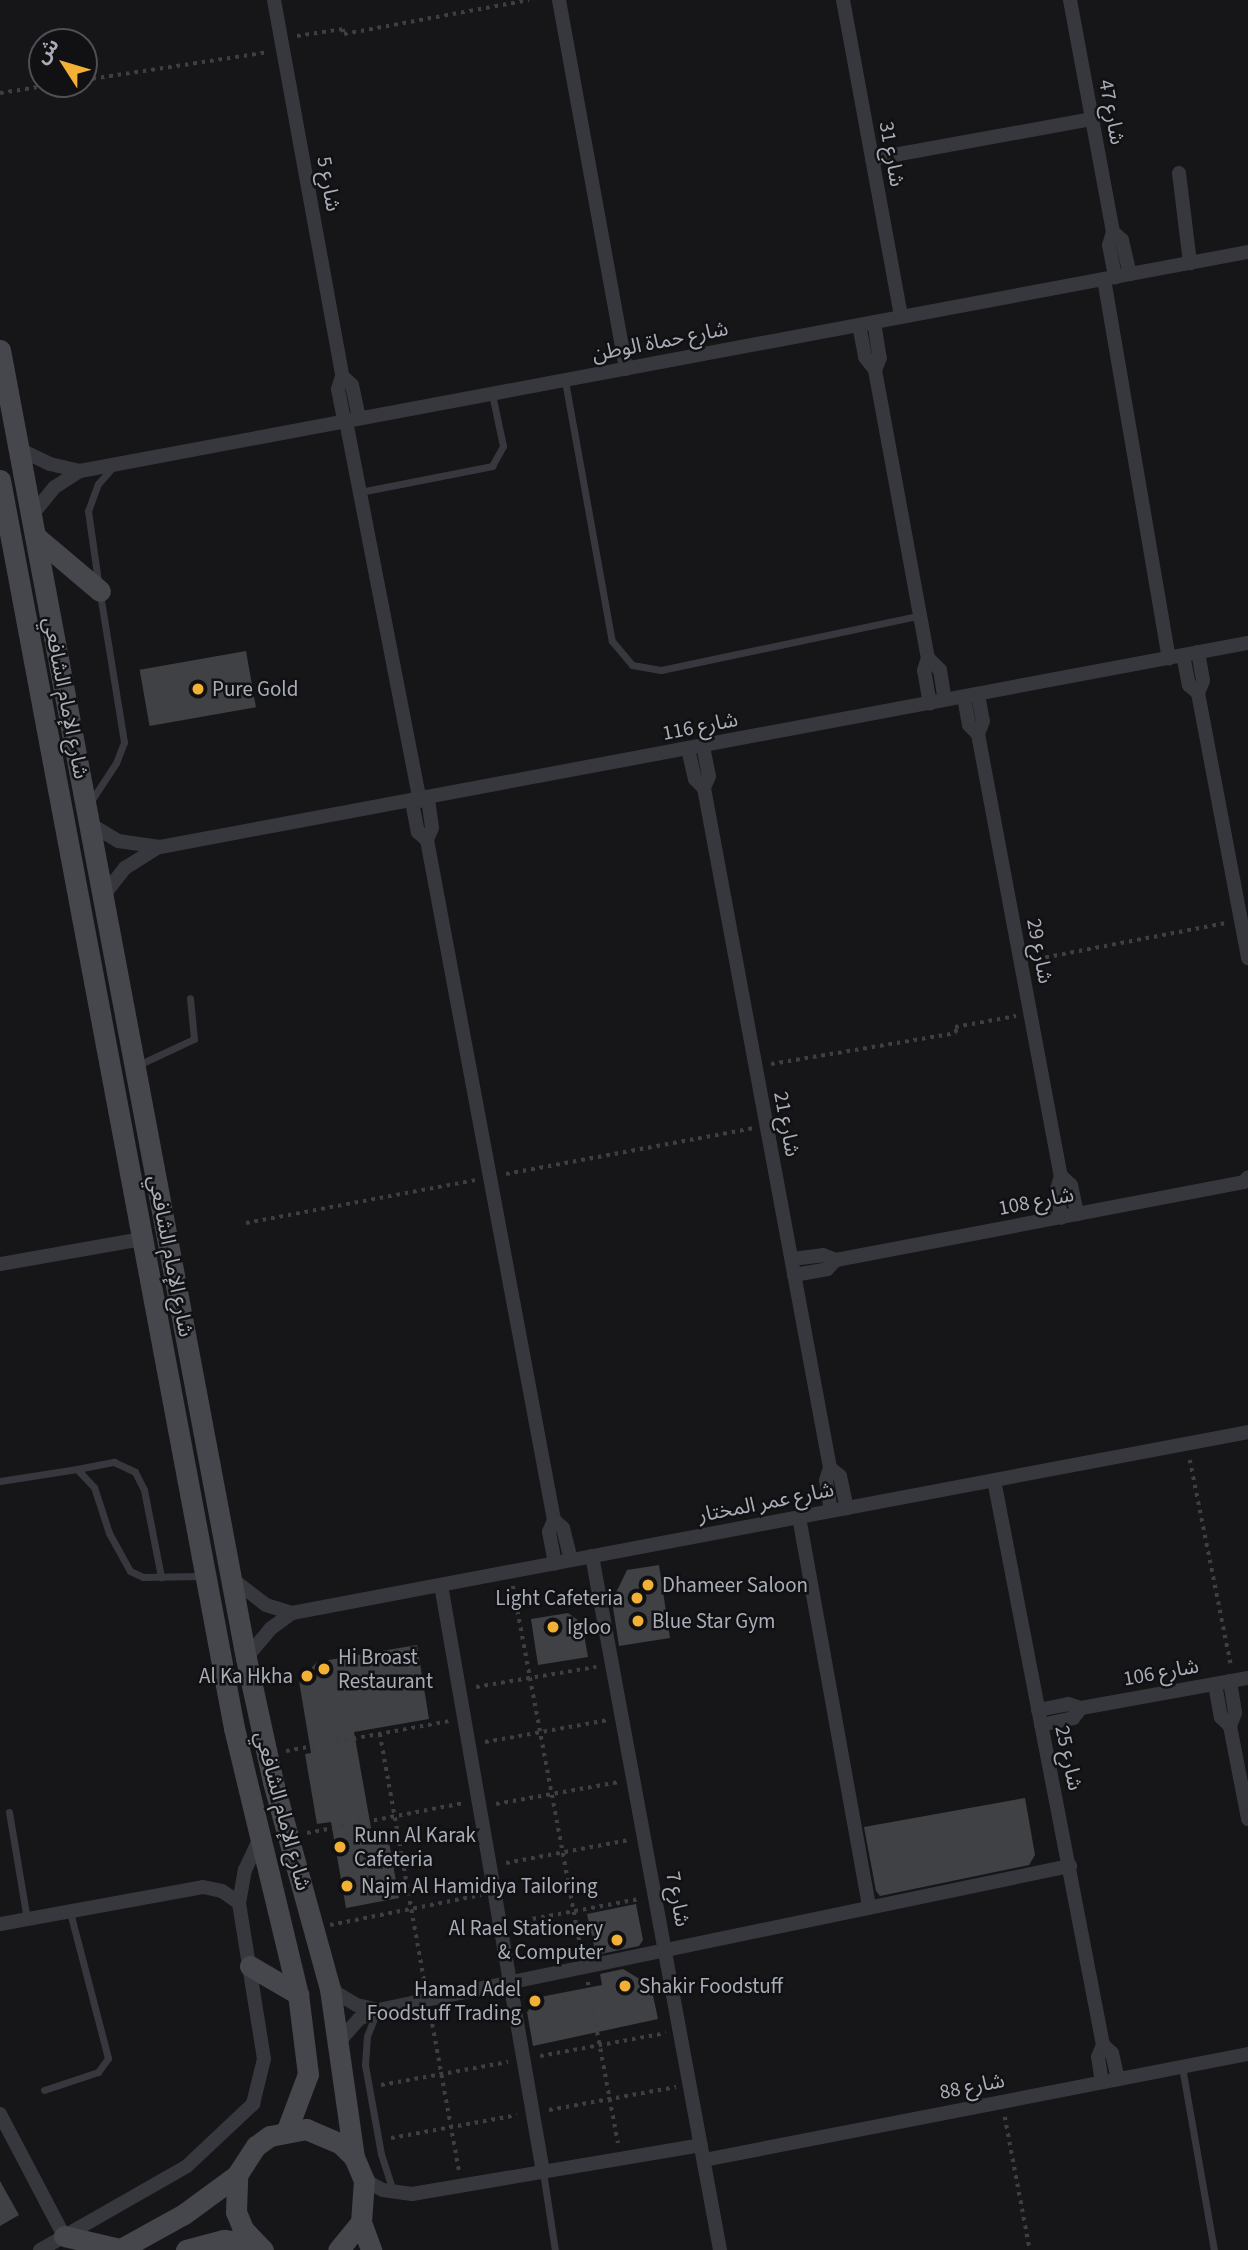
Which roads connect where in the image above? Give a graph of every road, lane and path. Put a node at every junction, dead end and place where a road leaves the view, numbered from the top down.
1 (274, 0) edge
2 (528, 0) edge
3 (559, 0) edge
4 (843, 0) edge
5 (1070, 0) edge
6 (282, 44) junction
7 (98, 77) edge
8 (28, 89) edge
9 (0, 93) edge
10 (1092, 119) junction
11 (872, 159) junction
12 (1179, 173) dead end
13 (1113, 232) junction
14 (1248, 252) edge
15 (1190, 263) junction
16 (1130, 274) junction
17 (1109, 278) junction
18 (901, 316) junction
19 (874, 322) junction
20 (859, 325) junction
21 (0, 351) edge
22 (626, 369) junction
23 (876, 370) junction
24 (565, 380) junction
25 (492, 394) junction
26 (350, 420) junction
27 (19, 449) junction
28 (118, 464) junction
29 (80, 471) junction
30 (0, 480) edge
31 (360, 492) junction
32 (2, 501) edge
33 (34, 526) junction
34 (100, 590) junction
35 (921, 615) junction
36 (1248, 643) edge
37 (1198, 652) junction
38 (1176, 656) junction
39 (928, 658) junction
40 (1198, 694) junction
41 (971, 696) junction
42 (946, 700) junction
43 (930, 703) junction
44 (704, 746) junction
45 (688, 750) junction
46 (704, 788) junction
47 (420, 801) junction
48 (88, 815) junction
49 (160, 847) junction
50 (103, 896) junction
51 (1241, 920) junction
52 (1248, 958) edge
53 (1021, 962) junction
54 (190, 998) dead end
55 (1031, 1014) junction
56 (136, 1067) junction
57 (755, 1067) junction
58 (1061, 1176) junction
59 (1247, 1182) edge
60 (1077, 1214) junction
61 (1061, 1217) junction
62 (142, 1239) junction
63 (792, 1259) junction
64 (836, 1260) junction
65 (0, 1264) edge
66 (794, 1275) junction
67 (1248, 1432) edge
68 (1187, 1444) junction
69 (830, 1468) junction
70 (77, 1469) junction
71 (994, 1480) junction
72 (0, 1481) edge
73 (847, 1508) junction
74 (831, 1511) junction
75 (799, 1517) junction
76 (554, 1520) junction
77 (592, 1556) junction
78 (571, 1560) junction
79 (555, 1563) junction
80 (510, 1572) junction
81 (206, 1575) junction
82 (161, 1577) junction
83 (231, 1578) junction
84 (441, 1585) junction
85 (292, 1613) junction
86 (246, 1658) junction
87 (612, 1664) junction
88 (530, 1678) junction
89 (1237, 1680) edge
90 (1215, 1684) junction
91 (460, 1690) junction
92 (1081, 1708) junction
93 (1038, 1710) junction
94 (623, 1717) junction
95 (465, 1718) junction
96 (1041, 1725) junction
97 (1230, 1726) junction
98 (540, 1732) junction
99 (380, 1734) junction
100 (469, 1745) junction
101 (266, 1755) junction
102 (634, 1779) junction
103 (552, 1794) junction
104 (479, 1804) junction
105 (9, 1812) dead end
106 (395, 1816) junction
107 (1248, 1819) edge
108 (288, 1836) junction
109 (645, 1837) junction
110 (259, 1840) junction
111 (563, 1852) junction
112 (490, 1866) junction
113 (1070, 1867) junction
114 (495, 1893) junction
115 (656, 1896) junction
116 (239, 1903) junction
117 (412, 1908) junction
118 (869, 1908) junction
119 (574, 1911) junction
120 (70, 1912) junction
121 (27, 1920) junction
122 (0, 1924) edge
123 (500, 1925) junction
124 (314, 1928) junction
125 (666, 1950) junction
126 (250, 1966) junction
127 (585, 1967) junction
128 (510, 1982) junction
129 (330, 1989) junction
130 (298, 1994) junction
131 (428, 1999) junction
132 (378, 2010) junction
133 (338, 2043) junction
134 (1103, 2045) junction
135 (1248, 2054) edge
136 (1182, 2067) junction
137 (1118, 2079) junction
138 (1102, 2082) junction
139 (44, 2090) dead end
140 (1002, 2101) junction
141 (0, 2114) edge
142 (287, 2130) junction
143 (702, 2152) junction
144 (354, 2157) junction
145 (621, 2159) junction
146 (543, 2172) junction
147 (237, 2175) junction
148 (364, 2180) junction
149 (462, 2186) junction
150 (393, 2193) junction
151 (361, 2222) junction
152 (64, 2236) junction
153 (258, 2247) edge
154 (40, 2250) edge
155 (120, 2250) edge
156 (186, 2250) edge
157 (338, 2250) edge
158 (371, 2250) edge
159 (555, 2250) edge
160 (720, 2250) edge
161 (1030, 2250) edge
162 (1214, 2250) edge

1 - 6 street, شارع 5
2 - 6 path
3 - 22 street
4 - 11 street, شارع 31
5 - 10 street, شارع 47
6 - 7 path
6 - 26 street, شارع 5
8 - 9 path
10 - 11 street
10 - 13 street, شارع 47
11 - 18 street, شارع 31
12 - 15 street
13 - 16 street, شارع 47
13 - 17 street, شارع 47
14 - 15 street, شارع حماة الوطن
15 - 16 street, شارع حماة الوطن
16 - 17 street, شارع حماة الوطن
17 - 18 street, شارع حماة الوطن
17 - 38 street, شارع 47
18 - 19 street, شارع حماة الوطن
19 - 20 street, شارع حماة الوطن
19 - 23 street
20 - 22 street, شارع حماة الوطن
20 - 23 street
21 - 27 street, شارع الإمام الشافعي
22 - 24 street, شارع حماة الوطن
23 - 35 street
24 - 25 street, شارع حماة الوطن
24 - 35 lane
25 - 26 street, شارع حماة الوطن
25 - 31 lane
26 - 28 street, شارع حماة الوطن
26 - 31 street, شارع 5
27 - 29 street, شارع حماة الوطن
27 - 33 street, شارع الإمام الشافعي
28 - 29 street, شارع حماة الوطن
28 - 34 lane
29 - 33 street, شارع حماة الوطن
30 - 32 street, شارع الإمام الشافعي
31 - 47 street, شارع 5
32 - 62 street, شارع الإمام الشافعي
33 - 34 street
33 - 48 street, شارع الإمام الشافعي
34 - 48 lane
35 - 39 street
36 - 37 street, شارع 116
37 - 38 street, شارع 116
37 - 40 street
38 - 40 street, شارع 47
38 - 41 street, شارع 116
39 - 42 street
39 - 43 street
40 - 51 street
41 - 42 street, شارع 116
41 - 53 street, شارع 29
42 - 43 street, شارع 116
43 - 44 street, شارع 116
44 - 45 street, شارع 116
44 - 46 street, شارع 21
45 - 46 street, شارع 21
45 - 47 street, شارع 116
46 - 57 street, شارع 21
47 - 49 street, شارع 116
47 - 76 street, شارع 5
48 - 49 street, شارع 116
48 - 50 street, شارع الإمام الشافعي
49 - 50 street, شارع 116
50 - 56 street, شارع الإمام الشافعي
51 - 52 street
51 - 53 path
53 - 55 street, شارع 29
54 - 56 lane
55 - 57 path
55 - 58 street, شارع 29
56 - 83 street, شارع الإمام الشافعي
57 - 63 street, شارع 21
58 - 60 street, شارع 29
58 - 61 street, شارع 29
59 - 60 street, شارع 108
60 - 61 street, شارع 108
61 - 64 street, شارع 108
62 - 65 street
62 - 81 street, شارع الإمام الشافعي
63 - 64 street, شارع 108
63 - 66 street, شارع 21
64 - 66 street, شارع 108
66 - 69 street, شارع 21
67 - 68 street, شارع عمر المختار
68 - 71 street, شارع عمر المختار
68 - 89 path
69 - 73 street, شارع 21
69 - 74 street, شارع 21
70 - 72 lane
70 - 82 lane
70 - 82 lane
71 - 73 street, شارع عمر المختار
71 - 93 street, شارع 25
73 - 74 street, شارع عمر المختار
74 - 75 street, شارع عمر المختار
75 - 77 street, شارع عمر المختار
75 - 118 street
76 - 78 street
76 - 79 street
77 - 78 street, شارع عمر المختار
77 - 87 street, شارع 7
78 - 79 street, شارع عمر المختار
79 - 80 street, شارع عمر المختار
80 - 84 street, شارع عمر المختار
80 - 88 path
81 - 82 lane
81 - 110 street, شارع الإمام الشافعي
83 - 85 street
83 - 86 street, شارع الإمام الشافعي
84 - 85 street, شارع عمر المختار
84 - 91 street
85 - 86 street, شارع عمر المختار
86 - 101 street, شارع الإمام الشافعي
87 - 88 path
87 - 94 street, شارع 7
88 - 91 path
88 - 98 path
89 - 90 street, شارع 106
89 - 97 street
90 - 92 street, شارع 106
90 - 97 street
91 - 95 street
92 - 93 street, شارع 106
92 - 96 street, شارع 106
93 - 96 street, شارع 25
94 - 98 path
94 - 102 street, شارع 7
95 - 99 path
95 - 100 street
96 - 113 street, شارع 25
97 - 107 street
98 - 100 path
98 - 103 path
99 - 101 path
99 - 106 path
100 - 104 street
101 - 108 street, شارع الإمام الشافعي
102 - 103 path
102 - 109 street, شارع 7
103 - 104 path
103 - 111 path
104 - 106 path
104 - 112 street
105 - 121 lane
106 - 108 path
106 - 117 path
108 - 124 street, شارع الإمام الشافعي
109 - 111 path
109 - 115 street, شارع 7
110 - 116 street
110 - 130 street, شارع الإمام الشافعي
111 - 112 path
111 - 119 path
112 - 114 street
113 - 118 street
113 - 134 street, شارع 25
114 - 117 path
114 - 123 street
115 - 119 path
115 - 125 street, شارع 7
116 - 120 street
116 - 126 street
117 - 124 path
117 - 131 path
118 - 125 street
119 - 123 path
119 - 127 path
120 - 121 street
120 - 139 lane
121 - 122 street
123 - 128 street
124 - 129 street, شارع الإمام الشافعي
125 - 127 street
125 - 143 street, شارع 7
126 - 130 street
126 - 152 street
127 - 128 street
127 - 145 path
128 - 131 street
128 - 146 street
129 - 132 street
129 - 133 street, شارع الإمام الشافعي
130 - 142 street, شارع الإمام الشافعي
131 - 132 street
131 - 149 path
132 - 133 street
132 - 150 lane
133 - 144 street, شارع الإمام الشافعي
134 - 137 street, شارع 25
134 - 138 street, شارع 25
135 - 136 street, شارع 88
136 - 137 street, شارع 88
136 - 162 lane
137 - 138 street, شارع 88
138 - 140 street, شارع 88
140 - 143 street, شارع 88
140 - 161 path
141 - 152 street
142 - 144 street
142 - 147 street
143 - 145 street, شارع 88
143 - 160 street, شارع 7
144 - 148 street
145 - 146 street, شارع 88
146 - 149 street, شارع 88
146 - 159 lane
147 - 153 street
147 - 155 street
148 - 150 street
148 - 151 street
149 - 150 street, شارع 88
151 - 157 street
151 - 158 street
152 - 154 street
152 - 155 street
153 - 156 street

